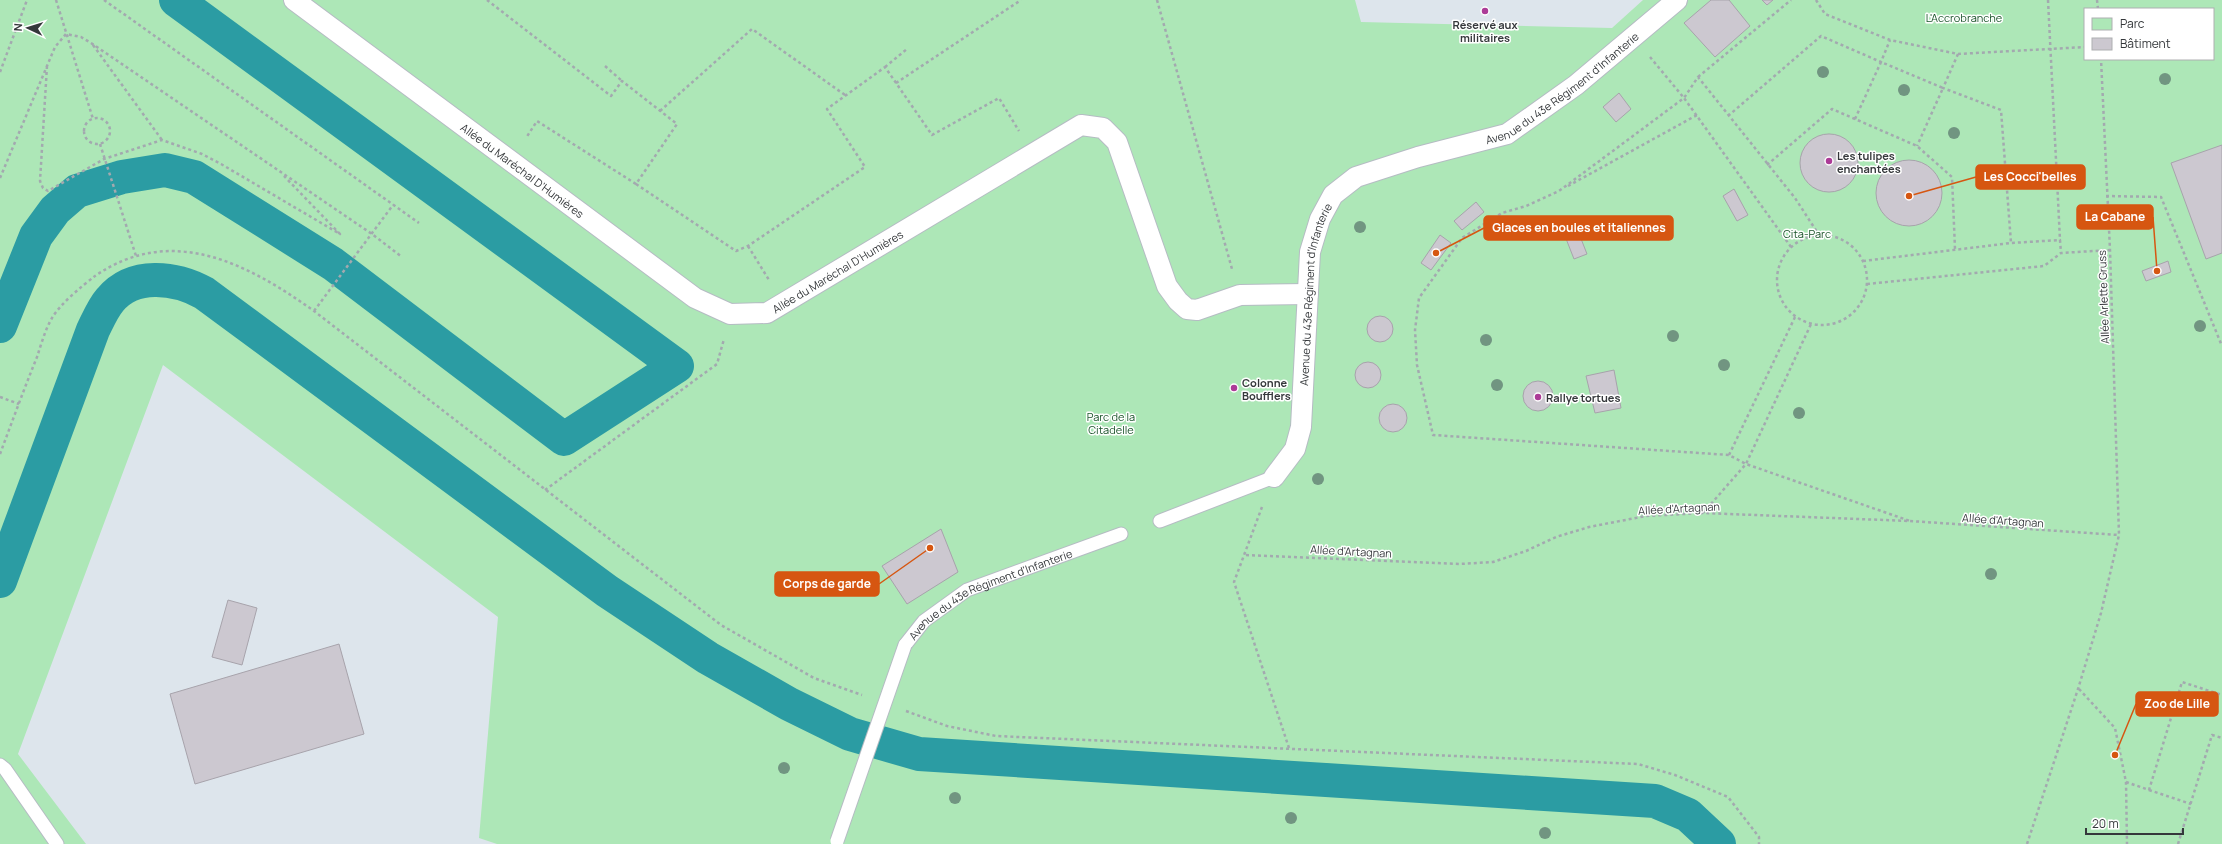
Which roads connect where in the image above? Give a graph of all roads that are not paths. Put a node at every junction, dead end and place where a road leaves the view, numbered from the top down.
1 (294, 0) edge
2 (1677, 0) edge
3 (1308, 294) junction
4 (1274, 476) joint
5 (1160, 520) dead end
6 (1121, 534) dead end
7 (0, 765) edge
8 (836, 842) edge
9 (57, 844) edge

1 - 3 street, Allée du Maréchal D'Humières
2 - 3 street, Avenue du 43e Régiment d'Infanterie
3 - 4 street, Avenue du 43e Régiment d'Infanterie
4 - 5 lane
6 - 8 lane, Avenue du 43e Régiment d'Infanterie, bridge
7 - 9 lane

